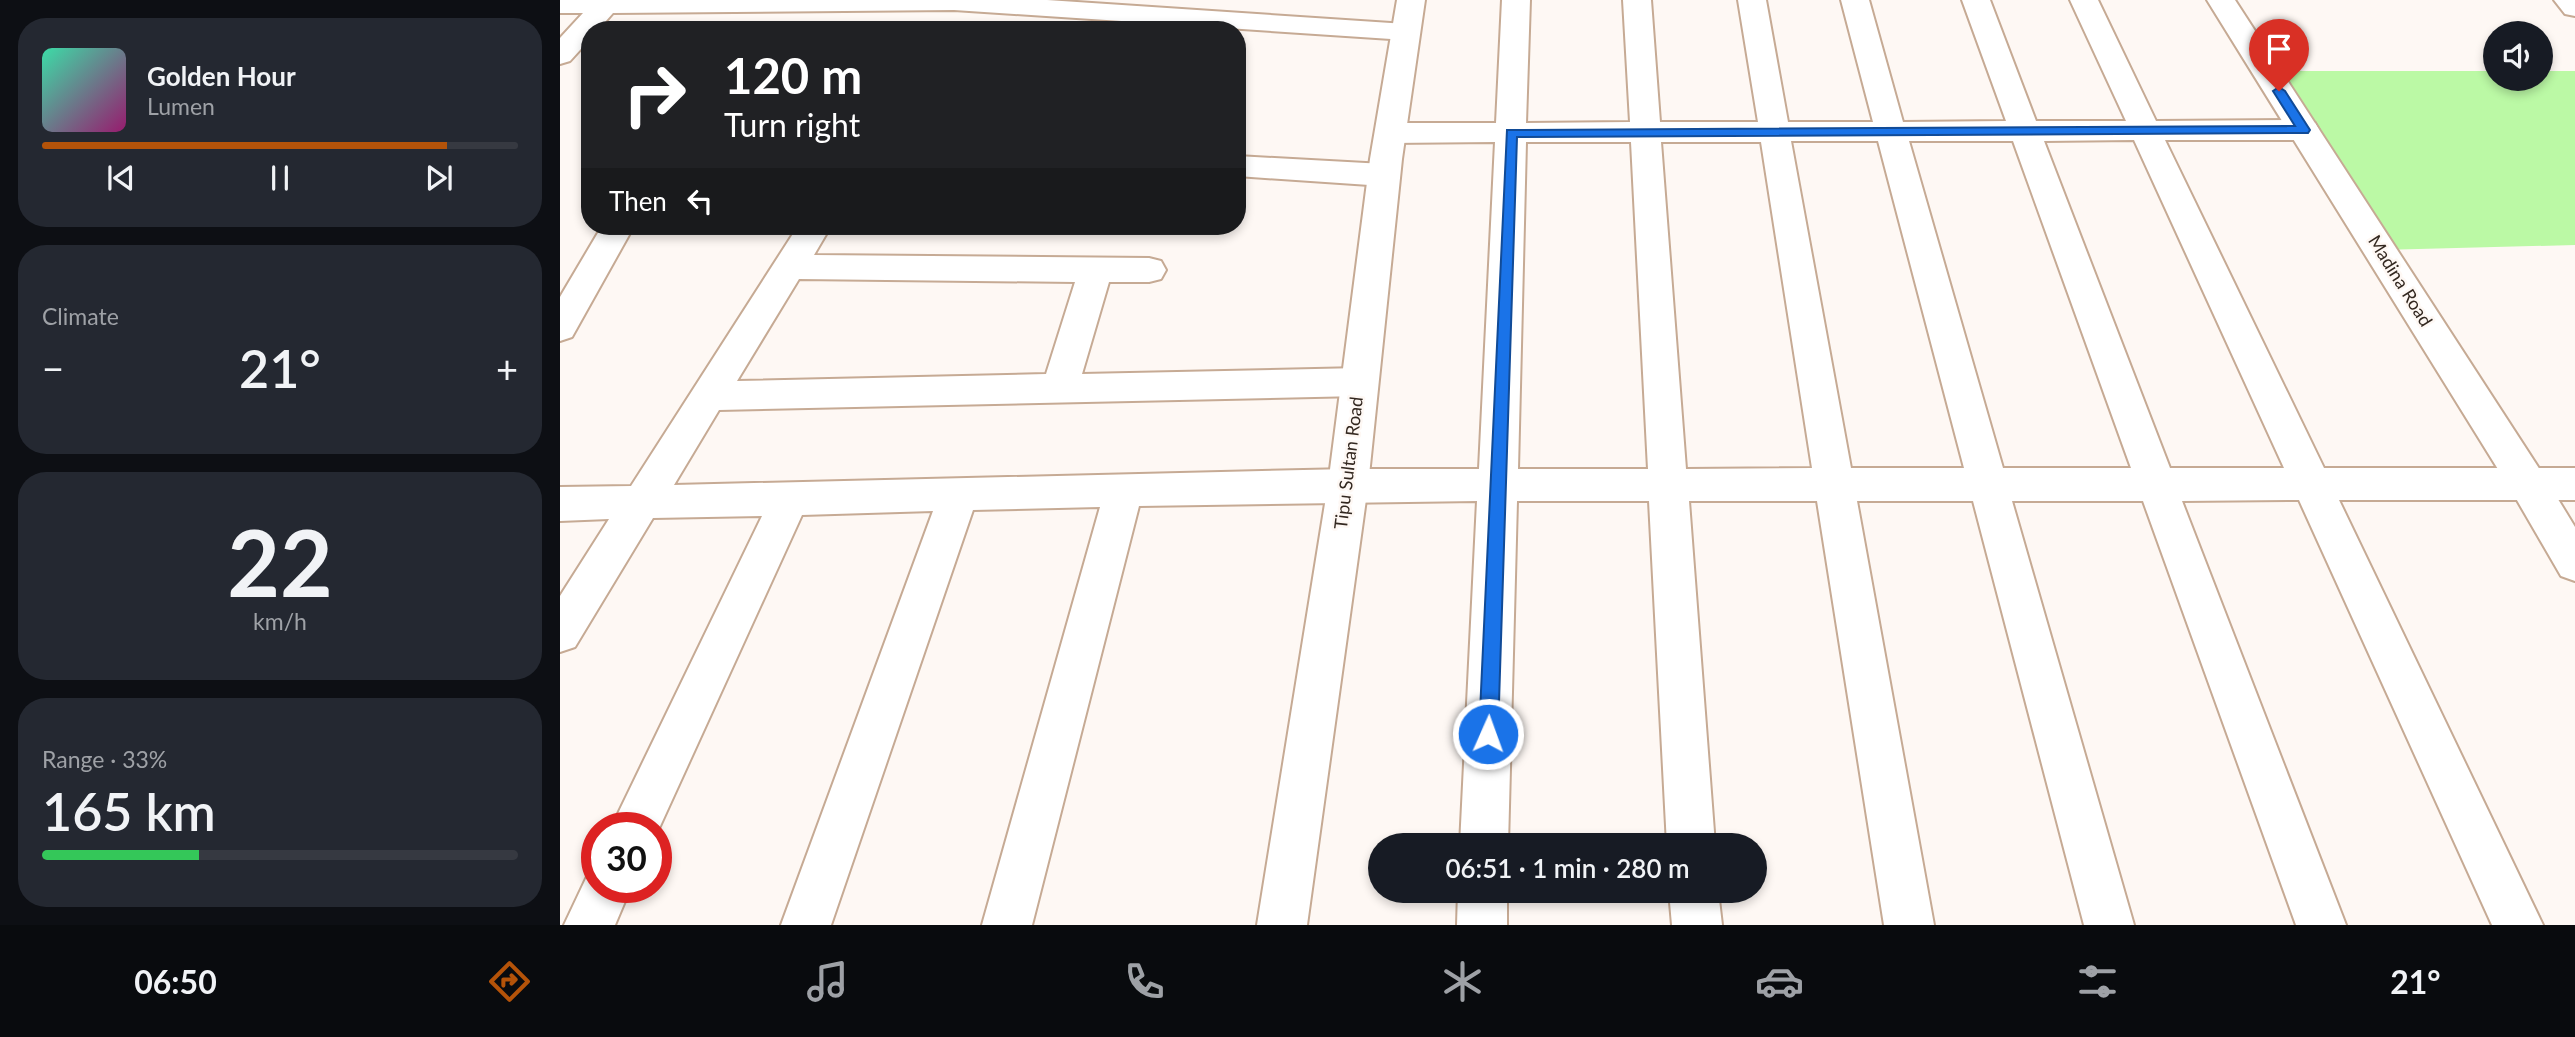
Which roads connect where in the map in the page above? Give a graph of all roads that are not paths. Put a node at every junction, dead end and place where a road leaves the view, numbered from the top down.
1 (1516, 0) edge
2 (1637, 0) edge
3 (1752, 0) edge
4 (1855, 0) edge
5 (1976, 0) edge
6 (2084, 0) edge
7 (2221, 0) edge
8 (2568, 0) edge
9 (955, 1) edge
10 (773, 2) edge
11 (607, 3) edge
12 (560, 5) edge
13 (2575, 8) edge
14 (1409, 16) edge
15 (591, 21) edge
16 (757, 21) edge
17 (943, 21) edge
18 (581, 32) edge
19 (560, 55) edge
20 (2025, 130) junction
21 (2144, 130) junction
22 (2304, 130) junction
23 (1774, 131) junction
24 (1891, 131) junction
25 (1511, 132) junction
26 (1645, 132) junction
27 (1390, 133) junction
28 (1246, 167) edge
29 (1384, 175) junction
30 (613, 235) edge
31 (809, 235) edge
32 (789, 267) junction
33 (1095, 270) junction
34 (1149, 271) dead end
35 (560, 328) edge
36 (1360, 382) junction
37 (1060, 388) junction
38 (709, 396) junction
39 (1668, 484) junction
40 (1834, 484) junction
41 (1988, 484) junction
42 (2156, 484) junction
43 (2311, 484) junction
44 (2528, 484) junction
45 (2575, 484) edge
46 (1348, 485) junction
47 (1497, 485) junction
48 (1124, 490) junction
49 (959, 494) junction
50 (790, 498) junction
51 (643, 502) junction
52 (560, 504) edge
53 (2575, 563) edge
54 (560, 633) edge
55 (643, 812) edge
56 (1484, 833) edge
57 (1690, 833) edge
58 (599, 903) edge
59 (1483, 903) edge
60 (1695, 903) edge
61 (589, 925) edge
62 (806, 925) edge
63 (1007, 925) edge
64 (1282, 925) edge
65 (1482, 925) edge
66 (1697, 925) edge
67 (1909, 925) edge
68 (2109, 925) edge
69 (2321, 925) edge
70 (2518, 925) edge

1 - 25 street
2 - 26 street
3 - 23 street
4 - 24 street
5 - 20 street
6 - 21 street
7 - 22 street, Madina Road
8 - 13 street
9 - 10 street
9 - 14 street
9 - 17 street
10 - 11 street
10 - 16 street
11 - 12 street
11 - 15 street
14 - 27 street, Tipu Sultan Road
18 - 19 street
20 - 21 street
20 - 24 street
20 - 42 street
21 - 22 street
21 - 43 street
22 - 44 street, Madina Road
23 - 24 street
23 - 26 street
23 - 40 street
24 - 41 street
25 - 26 street
25 - 27 street
25 - 47 street
26 - 39 street
27 - 29 street, Tipu Sultan Road
28 - 29 street
29 - 36 street, Tipu Sultan Road
30 - 35 street
31 - 32 street
32 - 33 street
32 - 38 street
33 - 34 street
33 - 37 street
36 - 37 street
36 - 46 street, Tipu Sultan Road
37 - 38 street
38 - 51 street
39 - 40 street
39 - 47 street
39 - 57 street
40 - 41 street
40 - 67 street
41 - 42 street
41 - 68 street
42 - 43 street
42 - 69 street
43 - 44 street
43 - 70 street
44 - 45 street
44 - 53 street, Madina Road
46 - 47 street
46 - 48 street
46 - 64 street, Tipu Sultan Road
47 - 56 street
48 - 49 street
48 - 63 street
49 - 50 street
49 - 62 street
50 - 51 street
50 - 55 street
51 - 52 street
51 - 54 street
58 - 61 street
59 - 65 street
60 - 66 street

